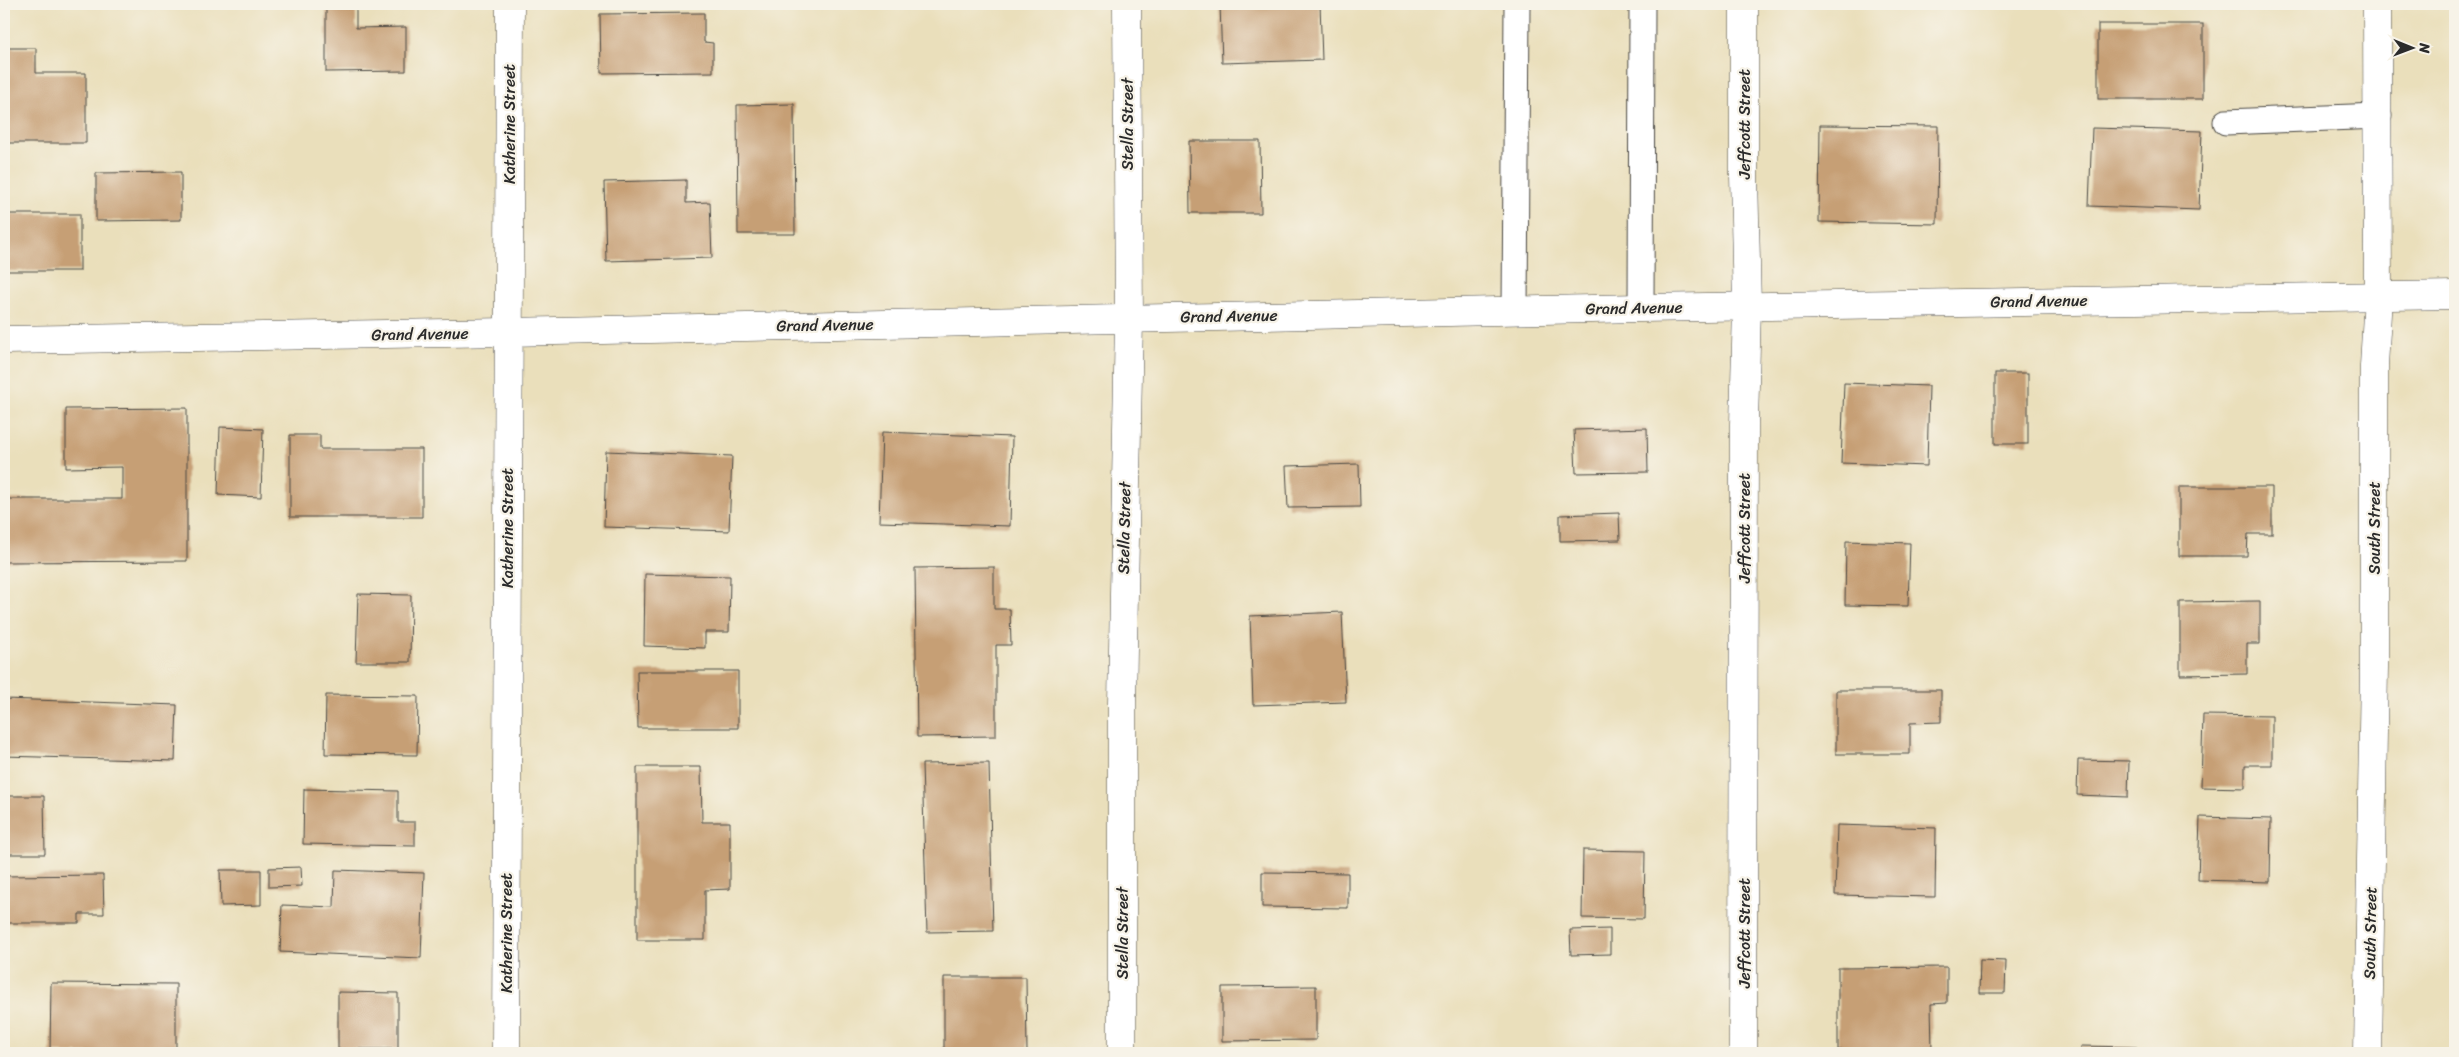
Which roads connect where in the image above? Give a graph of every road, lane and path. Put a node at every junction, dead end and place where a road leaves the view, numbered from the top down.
1 (510, 4) edge
2 (1126, 4) edge
3 (1517, 4) edge
4 (1642, 4) edge
5 (1744, 4) edge
6 (2377, 4) edge
7 (2378, 116) junction
8 (2226, 122) dead end
9 (2455, 295) edge
10 (2378, 296) junction
11 (1747, 306) junction
12 (1641, 308) junction
13 (1515, 311) junction
14 (1129, 318) junction
15 (508, 332) junction
16 (4, 340) edge
17 (506, 1053) edge
18 (1122, 1053) edge
19 (1743, 1053) edge
20 (2368, 1053) edge

1 - 15 street, Katherine Street
2 - 14 street, Stella Street
3 - 13 lane
4 - 12 lane
5 - 11 street, Jeffcott Street
6 - 7 street, South Street
7 - 8 lane
7 - 10 street, South Street
9 - 10 street, Grand Avenue
10 - 11 street, Grand Avenue
10 - 20 street, South Street
11 - 12 street, Grand Avenue
11 - 19 street, Jeffcott Street
12 - 13 street, Grand Avenue
13 - 14 street, Grand Avenue
14 - 15 street, Grand Avenue
14 - 18 street, Stella Street
15 - 16 street, Grand Avenue
15 - 17 street, Katherine Street

